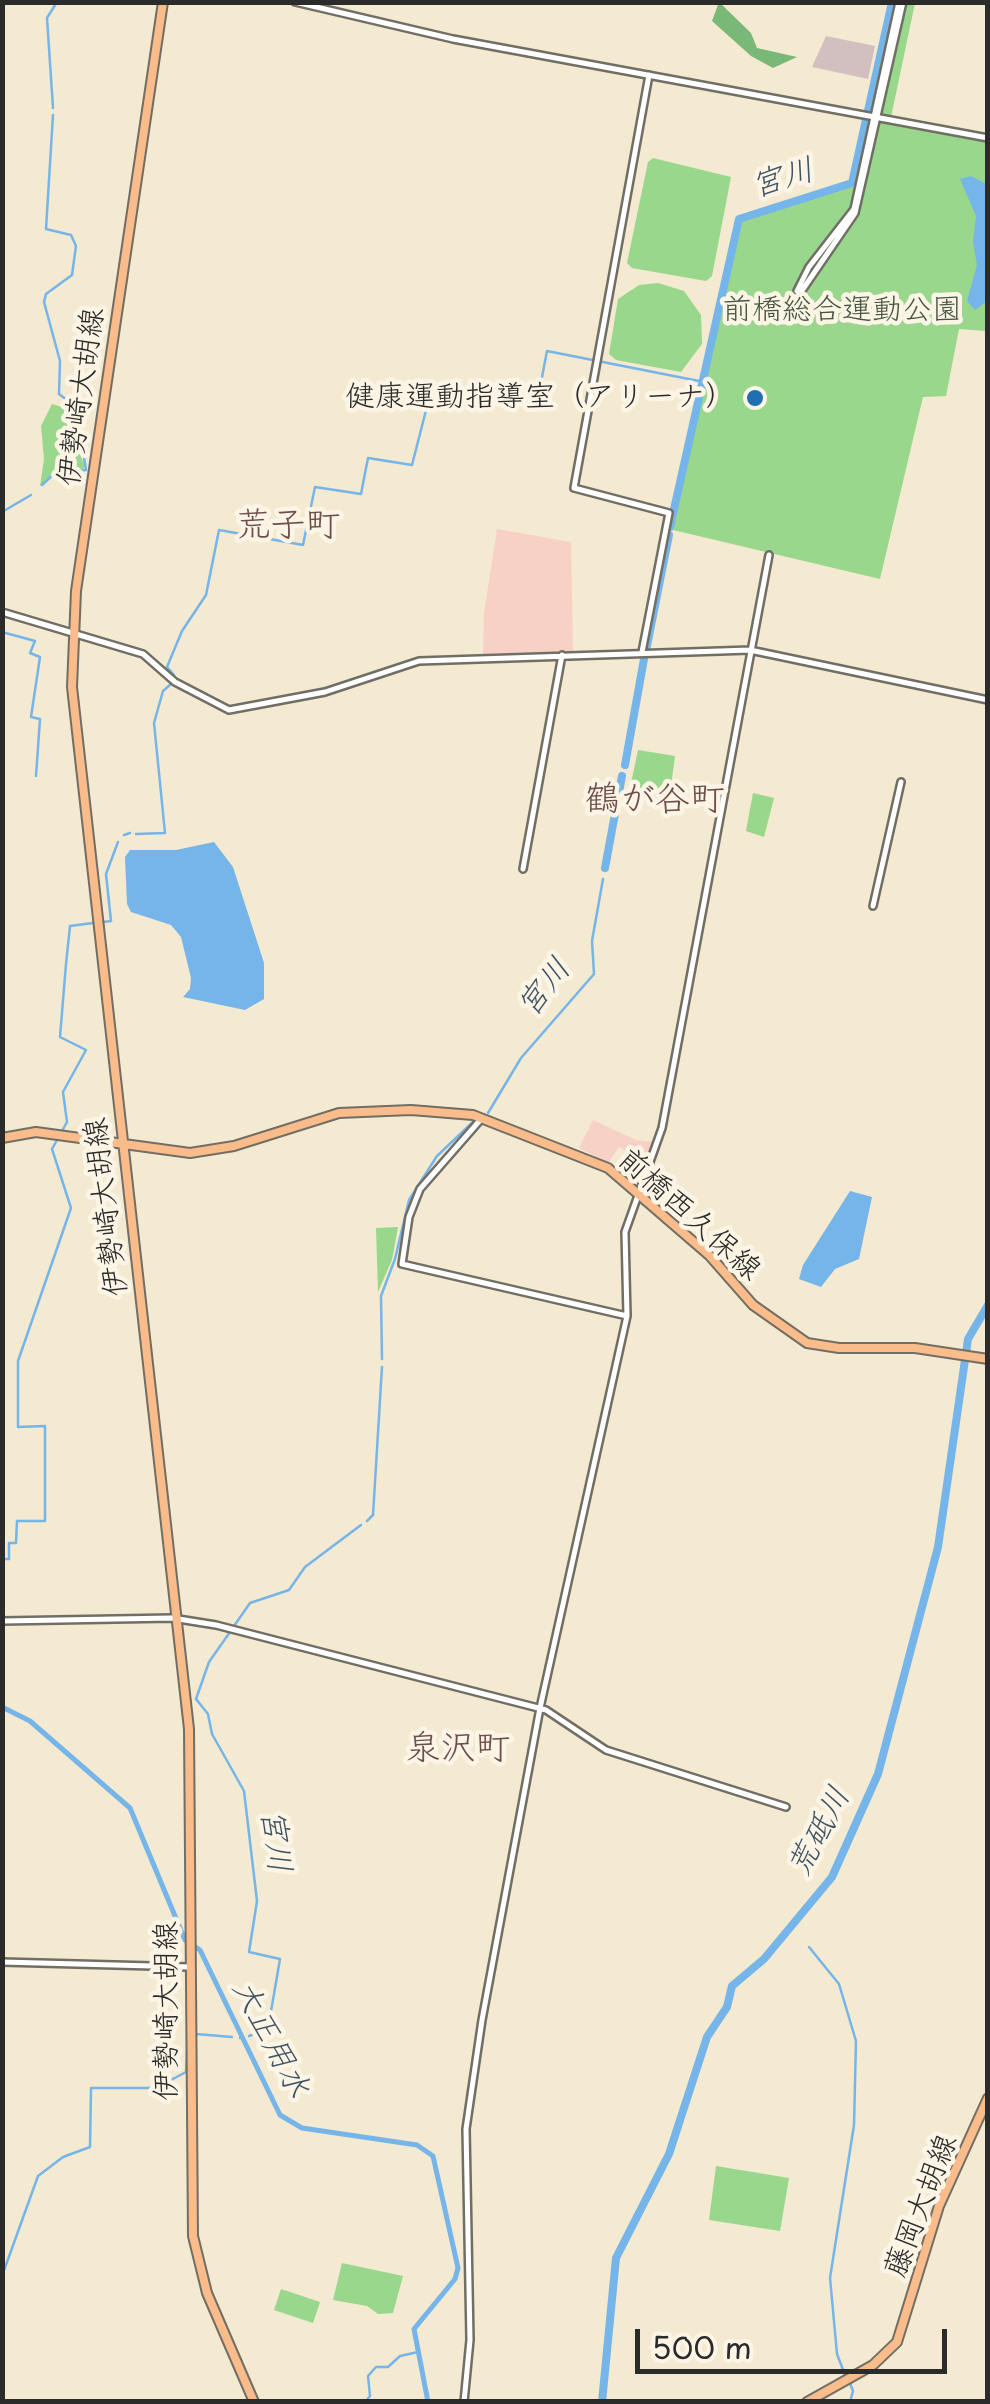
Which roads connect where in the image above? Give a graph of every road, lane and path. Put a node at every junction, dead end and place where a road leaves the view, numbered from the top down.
1 (163, 2) edge
2 (295, 2) edge
3 (901, 2) edge
4 (649, 75) junction
5 (872, 117) junction
6 (988, 138) edge
7 (769, 555) dead end
8 (2, 612) edge
9 (72, 632) junction
10 (750, 650) junction
11 (642, 652) junction
12 (562, 656) junction
13 (988, 700) edge
14 (900, 782) dead end
15 (523, 868) dead end
16 (873, 906) dead end
17 (482, 1118) junction
18 (2, 1138) edge
19 (122, 1146) junction
20 (639, 1195) junction
21 (628, 1316) junction
22 (988, 1359) edge
23 (176, 1618) junction
24 (2, 1621) edge
25 (540, 1708) junction
26 (786, 1807) dead end
27 (2, 1962) edge
28 (190, 1967) junction
29 (988, 2098) edge
30 (254, 2402) edge
31 (464, 2402) edge
32 (807, 2402) edge

1 - 9 main road, 伊勢崎大胡線
2 - 4 street
3 - 5 street
4 - 5 street
4 - 11 street
5 - 5 street
5 - 6 street
7 - 10 street
8 - 9 street
9 - 12 street
9 - 19 main road, 伊勢崎大胡線
10 - 11 street
10 - 13 street
10 - 20 street
11 - 12 street
12 - 15 street
14 - 16 street
17 - 19 main road, 前橋西久保線
17 - 20 main road, 前橋西久保線
17 - 21 street
18 - 19 main road, 前橋西久保線
19 - 23 main road, 伊勢崎大胡線
20 - 21 street
20 - 22 main road, 前橋西久保線
21 - 25 street
23 - 24 street
23 - 25 street
23 - 28 main road, 伊勢崎大胡線
25 - 26 street
25 - 31 street
27 - 28 street
28 - 30 main road, 伊勢崎大胡線
29 - 32 main road, 藤岡大胡線

